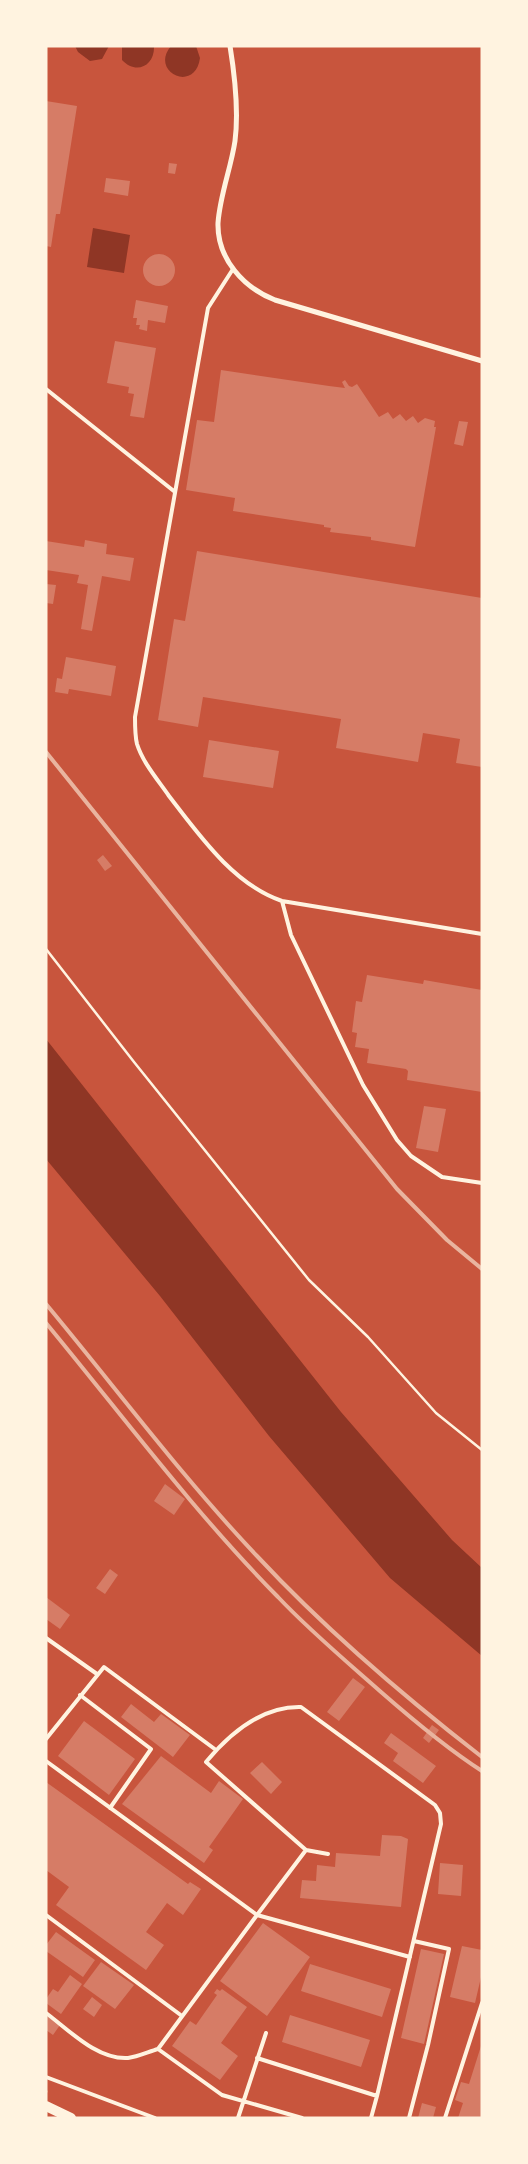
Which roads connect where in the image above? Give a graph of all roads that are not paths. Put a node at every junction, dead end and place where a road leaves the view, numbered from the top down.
1 (230, 46) edge
2 (233, 269) junction
3 (482, 361) edge
4 (46, 389) edge
5 (175, 492) junction
6 (282, 901) junction
7 (482, 934) edge
8 (482, 1183) edge
9 (46, 1638) edge
10 (97, 1674) junction
11 (80, 1695) junction
12 (46, 1739) edge
13 (216, 1750) junction
14 (46, 1761) edge
15 (110, 1808) junction
16 (306, 1850) junction
17 (328, 1854) dead end
18 (46, 1914) edge
19 (257, 1914) junction
20 (414, 1941) junction
21 (410, 1956) junction
22 (482, 2003) edge
23 (46, 2014) edge
24 (182, 2016) junction
25 (266, 2033) dead end
26 (158, 2049) junction
27 (257, 2058) junction
28 (46, 2077) edge
29 (377, 2096) junction
30 (243, 2100) junction
31 (46, 2106) edge
32 (71, 2118) edge
33 (155, 2118) edge
34 (238, 2118) edge
35 (302, 2118) edge
36 (371, 2118) edge
37 (408, 2118) edge
38 (445, 2118) edge

1 - 2 street
2 - 3 street
2 - 5 lane
4 - 5 lane
5 - 6 lane
6 - 7 lane
6 - 8 lane
9 - 10 lane
10 - 11 lane
10 - 13 lane
11 - 12 lane
11 - 15 lane
13 - 16 lane
13 - 20 lane
14 - 15 lane
15 - 19 lane
16 - 17 lane
16 - 19 lane
18 - 24 lane
19 - 21 lane
19 - 24 lane
20 - 21 lane
20 - 37 lane
21 - 29 lane
22 - 38 lane
23 - 26 lane
24 - 26 lane
25 - 27 lane
26 - 30 lane
27 - 29 lane
27 - 30 lane
28 - 33 lane
29 - 36 lane
30 - 34 lane
30 - 35 lane
31 - 32 main road

